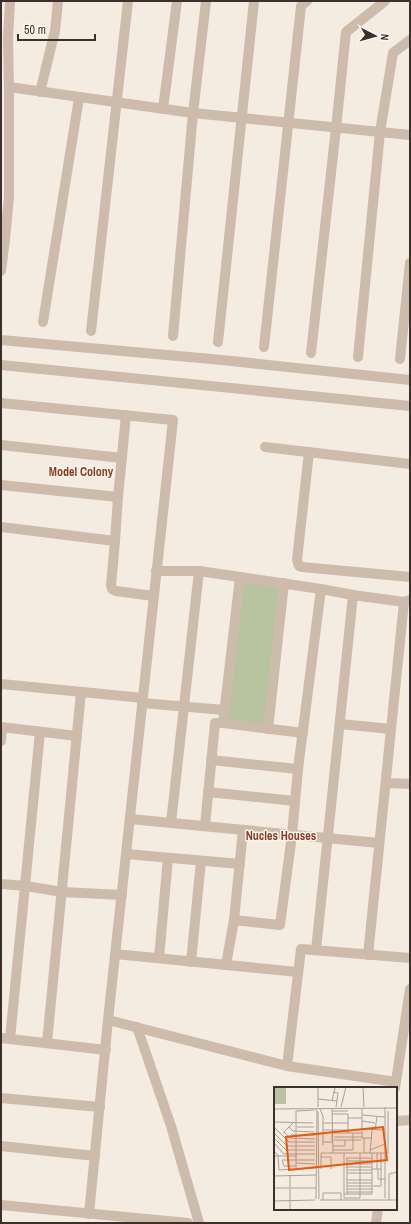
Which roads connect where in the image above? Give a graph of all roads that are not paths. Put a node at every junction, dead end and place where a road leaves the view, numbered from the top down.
1 (10, 1) edge
2 (58, 1) edge
3 (128, 1) edge
4 (177, 1) edge
5 (206, 1) edge
6 (254, 1) edge
7 (307, 1) edge
8 (385, 1) edge
9 (410, 40) edge
10 (9, 87) junction
11 (40, 92) junction
12 (79, 98) junction
13 (117, 103) junction
14 (163, 110) junction
15 (194, 114) junction
16 (242, 118) junction
17 (289, 123) junction
18 (336, 128) junction
19 (380, 132) junction
20 (410, 135) edge
21 (410, 263) edge
22 (1, 271) edge
23 (43, 322) dead end
24 (91, 331) dead end
25 (173, 336) dead end
26 (1, 340) edge
27 (218, 342) dead end
28 (264, 347) dead end
29 (310, 353) dead end
30 (358, 357) dead end
31 (400, 359) dead end
32 (1, 365) edge
33 (410, 380) edge
34 (1, 402) edge
35 (410, 406) edge
36 (126, 415) junction
37 (1, 445) edge
38 (264, 447) dead end
39 (309, 452) junction
40 (122, 458) junction
41 (410, 464) edge
42 (1, 485) edge
43 (118, 497) junction
44 (1, 527) edge
45 (115, 541) junction
46 (156, 571) junction
47 (199, 571) junction
48 (240, 577) junction
49 (410, 577) edge
50 (284, 584) junction
51 (321, 589) junction
52 (353, 595) junction
53 (153, 596) junction
54 (407, 601) edge
55 (1, 684) edge
56 (81, 692) junction
57 (143, 700) junction
58 (184, 707) junction
59 (224, 710) junction
60 (223, 723) junction
61 (340, 724) junction
62 (2, 728) edge
63 (268, 728) junction
64 (391, 729) junction
65 (40, 732) junction
66 (303, 733) junction
67 (77, 736) junction
68 (1, 741) edge
69 (211, 760) junction
70 (298, 769) junction
71 (386, 783) junction
72 (410, 784) edge
73 (208, 792) junction
74 (294, 802) junction
75 (130, 819) junction
76 (171, 823) junction
77 (205, 826) junction
78 (243, 830) junction
79 (292, 835) junction
80 (328, 838) junction
81 (379, 844) junction
82 (126, 854) junction
83 (168, 858) junction
84 (201, 861) junction
85 (240, 864) junction
86 (1, 884) edge
87 (26, 886) junction
88 (62, 892) junction
89 (122, 895) junction
90 (234, 920) junction
91 (316, 950) junction
92 (115, 954) junction
93 (368, 955) junction
94 (159, 958) junction
95 (410, 958) edge
96 (191, 962) junction
97 (226, 965) junction
98 (298, 972) junction
99 (410, 989) edge
100 (108, 1020) junction
101 (408, 1023) edge
102 (138, 1027) junction
103 (5, 1038) edge
104 (47, 1043) junction
105 (106, 1050) junction
106 (287, 1066) junction
107 (396, 1085) edge
108 (1, 1098) edge
109 (100, 1107) junction
110 (410, 1120) edge
111 (397, 1121) edge
112 (1, 1146) edge
113 (95, 1156) junction
114 (1, 1205) edge
115 (378, 1210) edge
116 (89, 1214) junction
117 (188, 1223) edge
118 (199, 1223) edge
119 (376, 1223) edge

1 - 10 street
2 - 11 street
3 - 13 street
4 - 14 street
5 - 15 street
6 - 16 street
7 - 17 street
8 - 18 street
9 - 19 street
10 - 11 street
10 - 22 street
11 - 12 street
12 - 13 street
12 - 23 street
13 - 14 street
13 - 24 street
14 - 15 street
15 - 16 street
15 - 25 street
16 - 17 street
16 - 27 street
17 - 18 street
17 - 28 street
18 - 19 street
18 - 29 street
19 - 20 street
19 - 30 street
21 - 31 street
26 - 33 street
32 - 35 street
34 - 36 street
36 - 40 street
36 - 46 street
37 - 40 street
38 - 39 street
39 - 41 street
39 - 49 street
40 - 43 street
42 - 43 street
43 - 45 street
44 - 45 street
45 - 53 street
46 - 47 street
46 - 53 street
47 - 48 street
47 - 58 street
48 - 50 street
48 - 59 street
50 - 51 street
50 - 63 street
51 - 52 street
51 - 66 street
52 - 54 street
52 - 61 street
53 - 57 street
54 - 64 street
55 - 56 street
56 - 57 street
56 - 67 street
57 - 58 street
57 - 75 street
58 - 59 street
58 - 76 street
59 - 60 street
60 - 63 street
60 - 69 street
61 - 64 street
61 - 80 street
62 - 65 street
62 - 68 street
63 - 66 street
64 - 71 street
65 - 67 street
65 - 87 street
66 - 70 street
67 - 88 street
69 - 70 street
69 - 73 street
70 - 74 street
71 - 72 street
71 - 81 street
73 - 74 street
73 - 77 street
74 - 79 street
75 - 76 street
75 - 82 street
76 - 77 street
77 - 78 street
78 - 79 street
78 - 85 street
79 - 80 street
79 - 90 street
80 - 81 street
80 - 91 street
81 - 93 street
82 - 83 street
82 - 89 street
83 - 84 street
83 - 94 street
84 - 85 street
84 - 96 street
85 - 90 street
86 - 87 street
87 - 88 street
87 - 103 street
88 - 89 street
88 - 104 street
89 - 92 street
90 - 97 street
91 - 93 street
91 - 98 street
92 - 94 street
92 - 100 street
93 - 95 street
94 - 96 street
96 - 97 street
97 - 98 street
98 - 106 street
99 - 101 street
100 - 102 street
100 - 105 street
101 - 107 street
102 - 106 street
102 - 118 street
103 - 104 street
104 - 105 street
105 - 109 street
106 - 107 street
108 - 109 street
109 - 113 street
110 - 111 street
112 - 113 street
113 - 116 street
114 - 116 street
115 - 119 street
116 - 117 street

